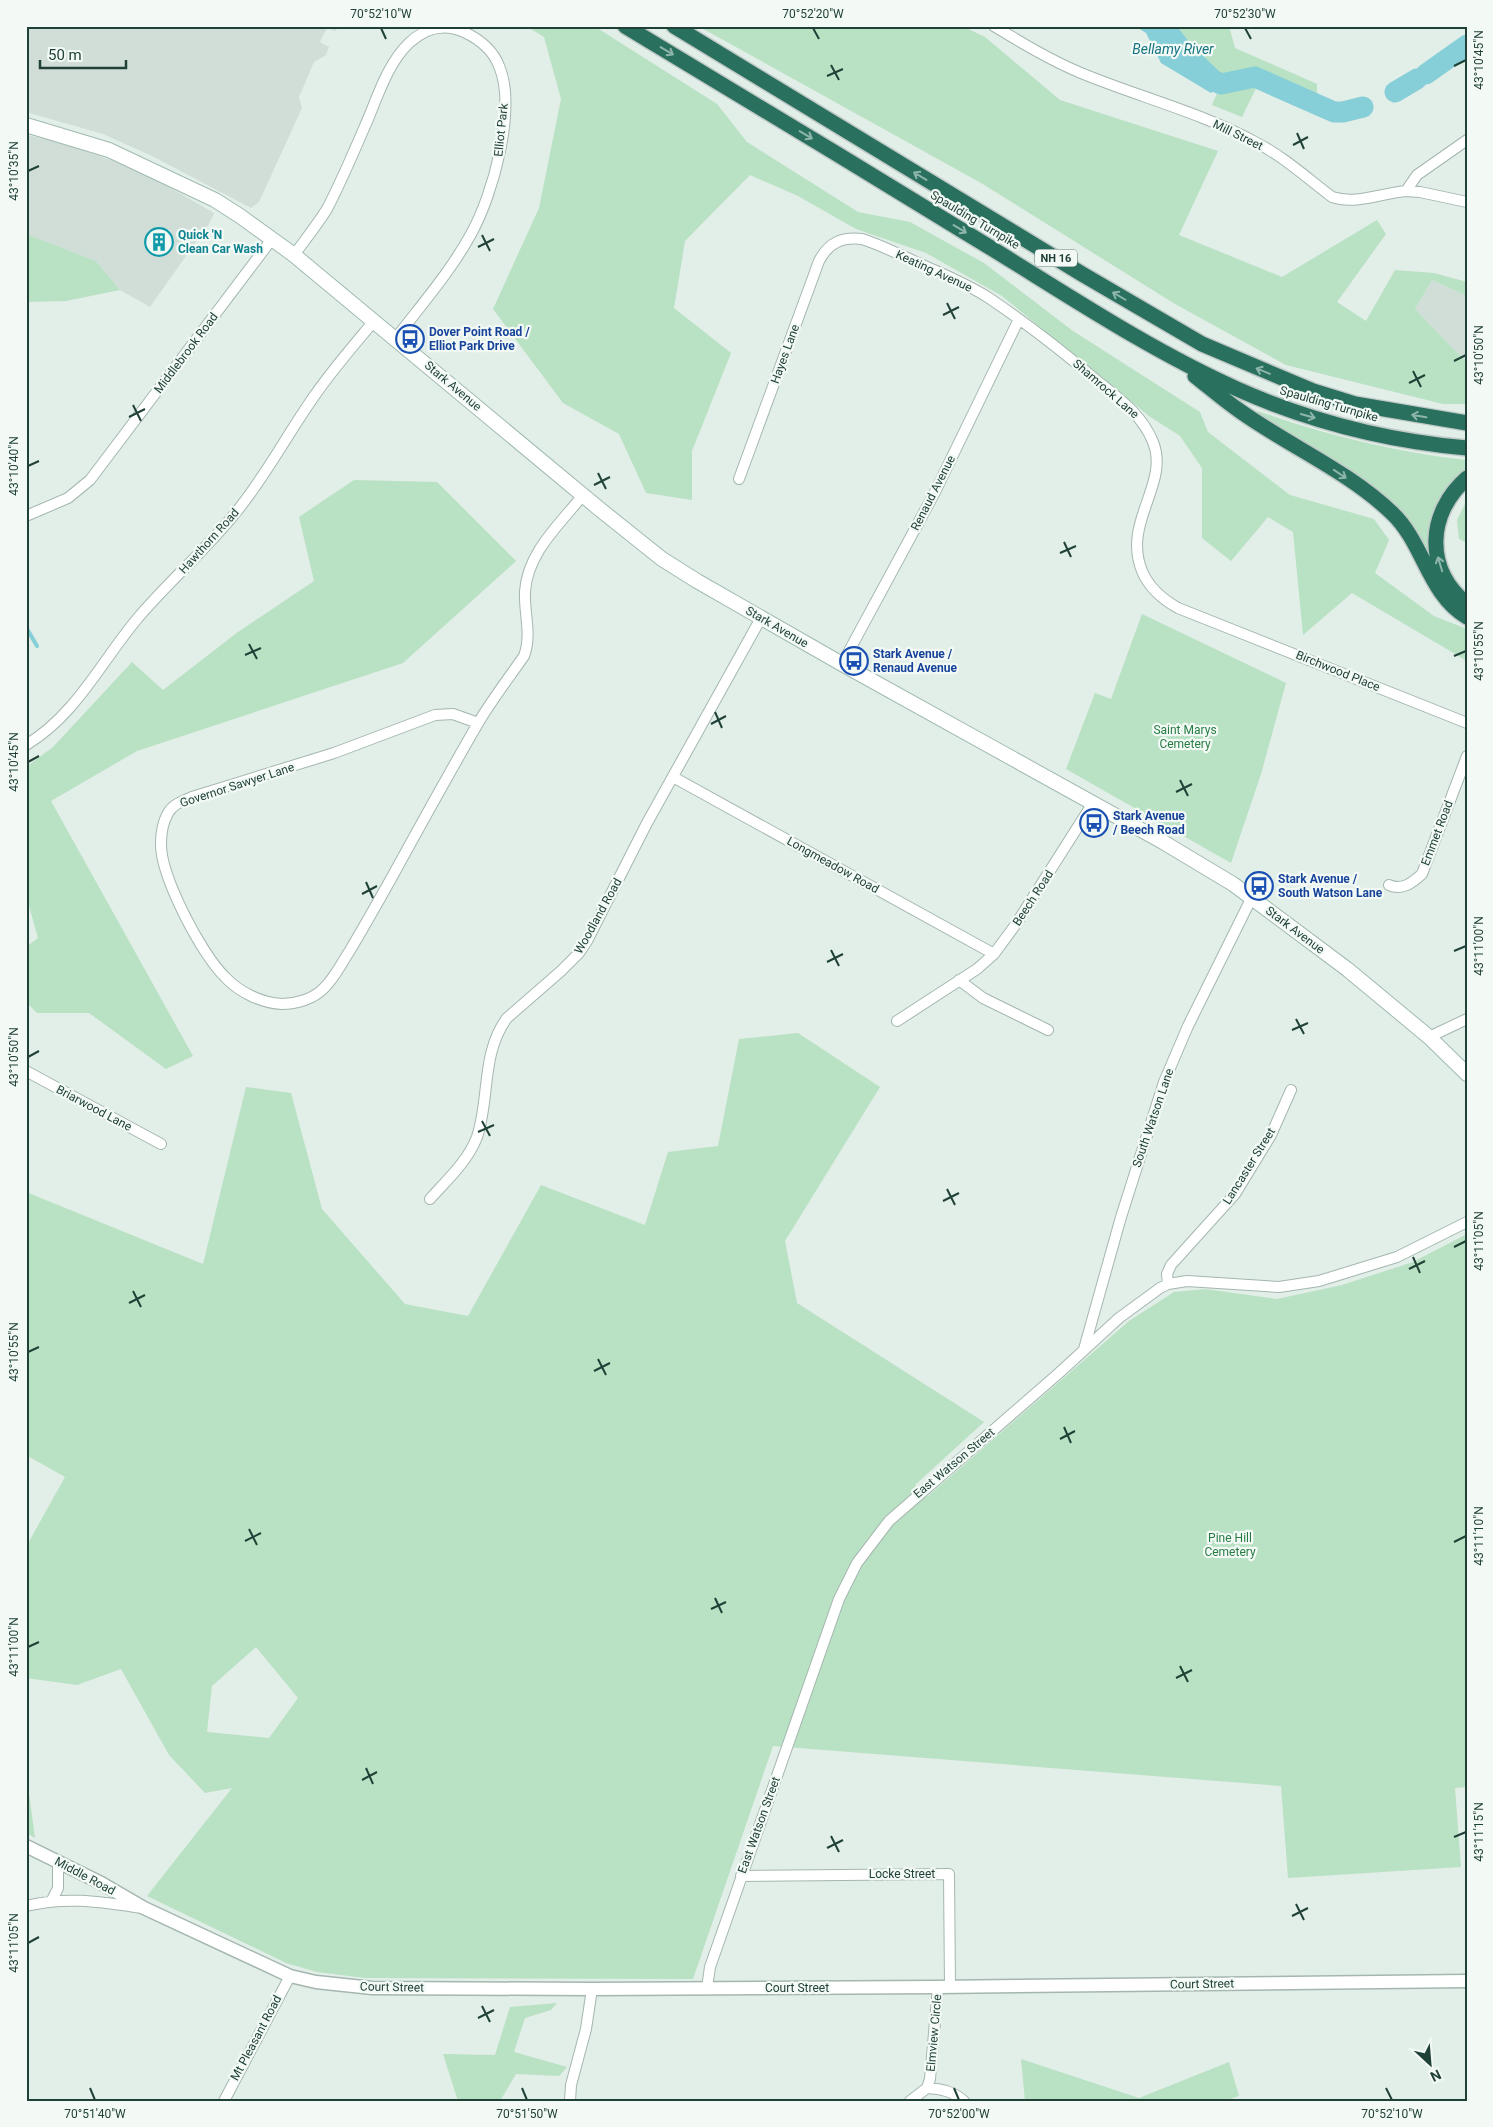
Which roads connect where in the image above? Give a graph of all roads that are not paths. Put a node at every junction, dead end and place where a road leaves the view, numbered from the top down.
1 (625, 26) edge
2 (674, 26) edge
3 (994, 26) edge
4 (26, 124) edge
5 (1467, 140) edge
6 (1406, 191) junction
7 (1467, 202) edge
8 (272, 239) junction
9 (843, 239) joint
10 (294, 255) junction
11 (1018, 319) junction
12 (374, 321) junction
13 (396, 338) junction
14 (1167, 354) junction
15 (1467, 423) edge
16 (1467, 448) edge
17 (1467, 478) edge
18 (739, 479) dead end
19 (583, 495) junction
20 (26, 516) edge
21 (1467, 604) edge
22 (1467, 617) edge
23 (761, 618) junction
24 (1210, 620) joint
25 (842, 664) junction
26 (478, 723) junction
27 (1467, 723) edge
28 (26, 745) edge
29 (1467, 756) edge
30 (673, 777) junction
31 (1093, 803) junction
32 (1389, 885) dead end
33 (1252, 897) junction
34 (994, 954) junction
35 (959, 980) junction
36 (1467, 1019) edge
37 (897, 1021) dead end
38 (1048, 1030) dead end
39 (1429, 1037) junction
40 (26, 1071) edge
41 (1467, 1074) edge
42 (1291, 1090) dead end
43 (161, 1144) dead end
44 (430, 1199) dead end
45 (1467, 1222) edge
46 (1168, 1284) junction
47 (1083, 1350) junction
48 (26, 1846) edge
49 (58, 1862) junction
50 (741, 1876) junction
51 (52, 1900) junction
52 (26, 1906) edge
53 (144, 1908) junction
54 (290, 1976) junction
55 (1467, 1981) edge
56 (944, 1987) junction
57 (707, 1988) junction
58 (592, 1990) junction
59 (927, 2088) junction
60 (224, 2101) edge
61 (570, 2101) edge
62 (910, 2101) edge
63 (964, 2101) edge

1 -> 14 highway, Spaulding Turnpike / NH 16
15 -> 2 highway, Spaulding Turnpike / NH 16
3 - 6 street, Mill Street
4 - 8 main road, Stark Avenue
5 - 6 street
6 - 7 street, Mill Street
8 - 10 main road, Stark Avenue
8 - 20 street, Middlebrook Road
9 - 11 street, Keating Avenue
9 - 18 street, Hayes Lane
10 - 12 main road, Stark Avenue
10 - 13 street, Elliot Park
11 - 24 street, Shamrock Lane
11 - 25 street, Renaud Avenue
12 - 13 main road, Stark Avenue
12 - 28 street, Hawthorn Road
13 - 19 main road, Stark Avenue
14 -> 16 highway, Spaulding Turnpike / NH 16
14 -> 22 highway
21 -> 17 highway
19 - 23 main road, Stark Avenue
19 - 26 street, Governor Sawyer Lane
23 - 25 main road, Stark Avenue
23 - 30 street, Woodland Road
24 - 27 street, Birchwood Place
25 - 31 main road, Stark Avenue
26 - 26 street, Governor Sawyer Lane
29 - 32 street, Emmet Road
30 - 34 street, Longmeadow Road
30 - 44 street, Woodland Road
31 - 33 main road, Stark Avenue
31 - 34 street, Beech Road
33 - 39 main road, Stark Avenue
33 - 47 street, South Watson Lane
34 - 35 street, Beech Road
35 - 37 street, Beech Road
35 - 38 street
36 - 39 street
39 - 41 main road, Stark Avenue
40 - 43 street, Briarwood Lane
42 - 46 street, Lancaster Street
45 - 46 street, East Watson Street
46 - 47 street, East Watson Street
47 - 50 street, East Watson Street
48 - 49 street, Middle Road
49 - 51 street
49 - 53 street, Middle Road
50 - 56 street, Locke Street
50 - 57 street, East Watson Street
51 - 52 street
51 - 53 street
53 - 54 street, Court Street
54 - 58 street, Court Street
54 - 60 street, Mt Pleasant Road
55 - 56 street, Court Street
56 - 57 street, Court Street
56 - 59 street, Elmview Circle
57 - 58 street, Court Street
58 - 61 street
59 - 62 street, Elmview Circle
59 - 63 street

